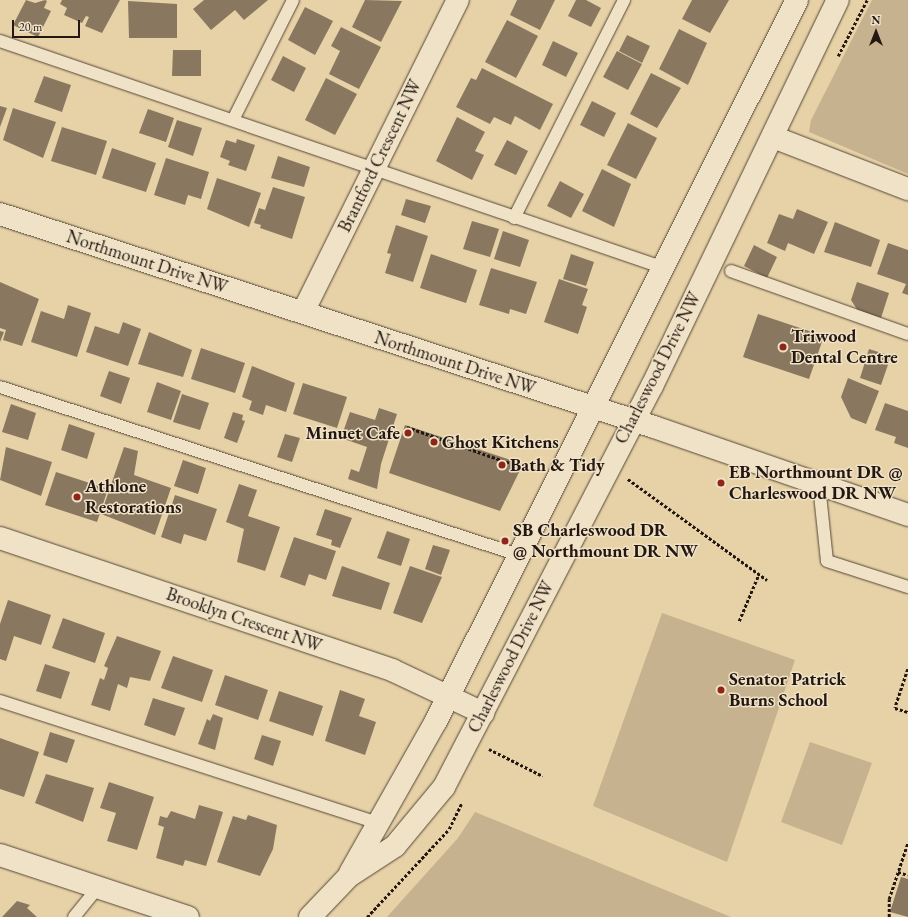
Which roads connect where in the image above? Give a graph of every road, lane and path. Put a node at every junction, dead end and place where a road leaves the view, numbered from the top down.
1 (293, 0) edge
2 (458, 0) edge
3 (624, 0) edge
4 (797, 0) edge
5 (838, 0) edge
6 (0, 41) edge
7 (233, 120) junction
8 (773, 137) junction
9 (373, 167) junction
10 (908, 189) edge
11 (0, 214) edge
12 (514, 218) junction
13 (664, 268) junction
14 (731, 271) dead end
15 (303, 312) junction
16 (908, 334) edge
17 (0, 387) edge
18 (594, 408) junction
19 (632, 421) junction
20 (408, 428) dead end
21 (530, 470) dead end
22 (626, 478) dead end
23 (819, 485) junction
24 (908, 515) edge
25 (0, 538) edge
26 (519, 555) junction
27 (758, 576) junction
28 (767, 580) dead end
29 (908, 587) edge
30 (739, 621) dead end
31 (908, 669) edge
32 (449, 695) junction
33 (0, 702) edge
34 (908, 712) edge
35 (483, 713) junction
36 (488, 749) dead end
37 (543, 776) dead end
38 (378, 823) junction
39 (908, 842) edge
40 (0, 855) edge
41 (898, 872) junction
42 (908, 875) edge
43 (349, 876) junction
44 (98, 887) junction
45 (74, 917) edge
46 (188, 917) edge
47 (310, 917) edge
48 (889, 917) edge

1 - 7 lane
2 - 9 street, Brantford Crescent NW
3 - 12 lane
4 - 13 street, Charleswood Drive NW
5 - 8 street, Charleswood Drive NW
6 - 7 lane
7 - 9 lane
8 - 10 street
8 - 19 street, Charleswood Drive NW
9 - 12 lane
9 - 15 street, Brantford Crescent NW
11 - 15 street, Northmount Drive NW
12 - 13 lane
13 - 18 street, Charleswood Drive NW
14 - 16 lane
15 - 18 street, Northmount Drive NW
17 - 26 lane
18 - 19 street, Northmount Drive NW
18 - 26 street, Charleswood Drive NW
19 - 23 street, Northmount Drive NW
19 - 35 street, Charleswood Drive NW
20 - 21 path
22 - 27 path
23 - 24 street, Northmount Drive NW
23 - 29 lane
25 - 32 street, Brooklyn Crescent NW
26 - 32 street, Charleswood Drive NW
27 - 28 path
27 - 30 path
31 - 34 path
32 - 35 street, Brooklyn Crescent NW
32 - 38 street, Charleswood Drive NW
33 - 38 lane
35 - 43 street, Charleswood Drive NW
36 - 37 path
38 - 43 street, Charleswood Drive NW
39 - 41 path
40 - 44 street
41 - 42 path
41 - 48 path
43 - 47 street, Charleswood Drive NW
44 - 45 lane
44 - 46 street

